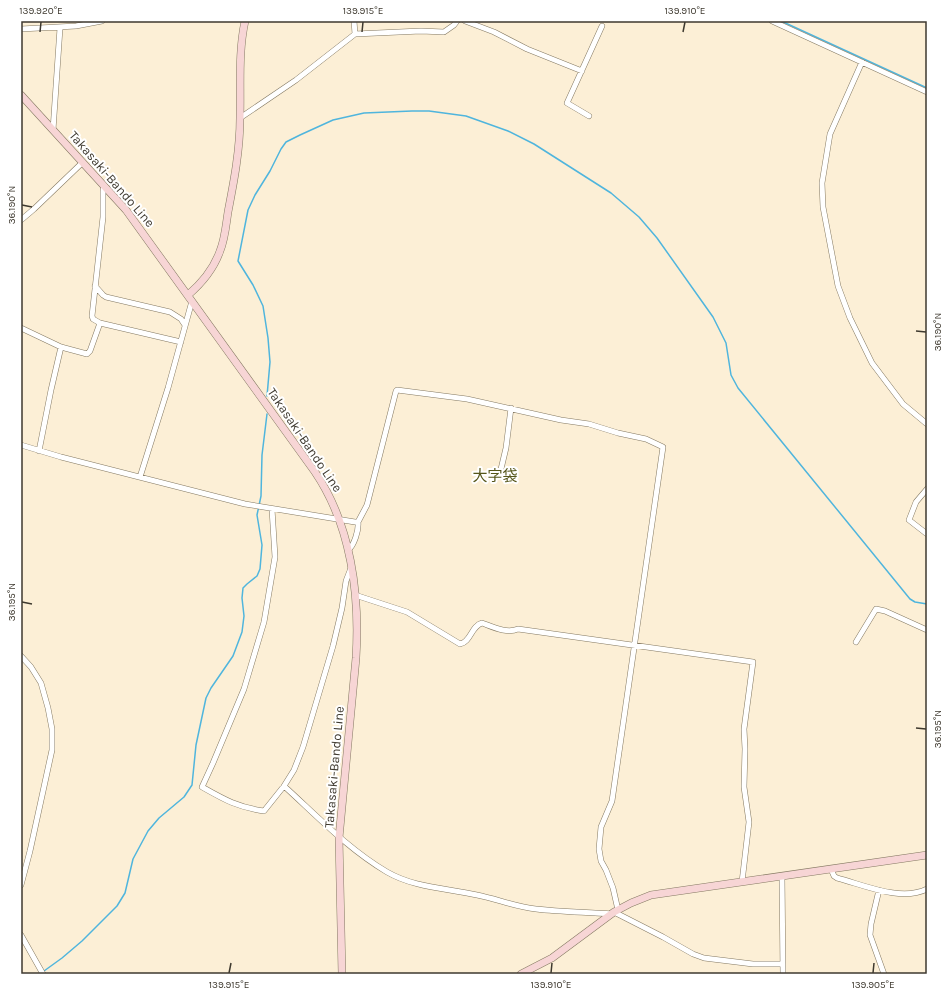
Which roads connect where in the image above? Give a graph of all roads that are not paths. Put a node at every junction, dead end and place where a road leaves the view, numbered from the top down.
1 (100, 21) edge
2 (245, 21) edge
3 (354, 21) edge
4 (457, 21) edge
5 (464, 21) edge
6 (772, 21) edge
7 (602, 26) dead end
8 (60, 28) junction
9 (21, 29) edge
10 (355, 34) junction
11 (862, 62) junction
12 (582, 71) junction
13 (927, 92) edge
14 (21, 95) edge
15 (589, 116) dead end
16 (240, 118) junction
17 (53, 130) junction
18 (83, 162) junction
19 (104, 185) junction
20 (21, 220) edge
21 (95, 286) junction
22 (190, 298) junction
23 (100, 323) junction
24 (185, 325) junction
25 (21, 328) edge
26 (181, 342) junction
27 (61, 347) junction
28 (511, 408) junction
29 (927, 424) edge
30 (21, 445) edge
31 (40, 451) junction
32 (501, 469) dead end
33 (140, 477) junction
34 (927, 489) edge
35 (272, 509) junction
36 (340, 520) junction
37 (358, 522) junction
38 (927, 534) edge
39 (348, 550) junction
40 (351, 567) junction
41 (355, 595) junction
42 (927, 630) edge
43 (856, 642) dead end
44 (635, 645) junction
45 (21, 656) edge
46 (284, 786) junction
47 (339, 838) junction
48 (927, 855) edge
49 (831, 869) junction
50 (782, 877) junction
51 (742, 882) junction
52 (21, 885) edge
53 (927, 889) edge
54 (879, 890) junction
55 (615, 912) junction
56 (21, 935) edge
57 (783, 964) junction
58 (43, 974) edge
59 (342, 974) edge
60 (521, 974) edge
61 (783, 974) edge
62 (884, 974) edge

1 - 8 street
2 - 16 main road
3 - 10 street
4 - 10 street
5 - 12 street
6 - 11 street
7 - 12 street
8 - 9 street
8 - 17 street
10 - 16 street
11 - 13 street
11 - 29 street
12 - 15 street
14 - 17 main road, Takasaki-Bando Line
16 - 22 main road
17 - 18 main road, Takasaki-Bando Line
18 - 19 main road, Takasaki-Bando Line
18 - 20 street
19 - 21 street
19 - 22 main road, Takasaki-Bando Line
21 - 23 street
21 - 24 street
22 - 24 street
22 - 36 main road, Takasaki-Bando Line
23 - 26 street
23 - 27 street
24 - 26 street
25 - 27 street
26 - 33 street
27 - 31 street
28 - 32 street
28 - 37 street
28 - 44 street
30 - 31 street
31 - 33 street
33 - 35 street
34 - 38 street
35 - 36 street
35 - 46 street
36 - 37 street
36 - 39 main road, Takasaki-Bando Line
37 - 39 street
39 - 40 main road, Takasaki-Bando Line
40 - 41 main road, Takasaki-Bando Line
40 - 46 street
41 - 44 street
41 - 47 main road, Takasaki-Bando Line
42 - 43 street
44 - 51 street
44 - 55 street
45 - 52 street
46 - 47 street
47 - 55 street
47 - 59 main road, Takasaki-Bando Line
48 - 49 main road
49 - 50 main road
49 - 54 street
50 - 51 main road
50 - 57 street
51 - 55 main road
53 - 54 street
54 - 62 street
55 - 57 street
55 - 60 main road
56 - 58 street
57 - 61 street

